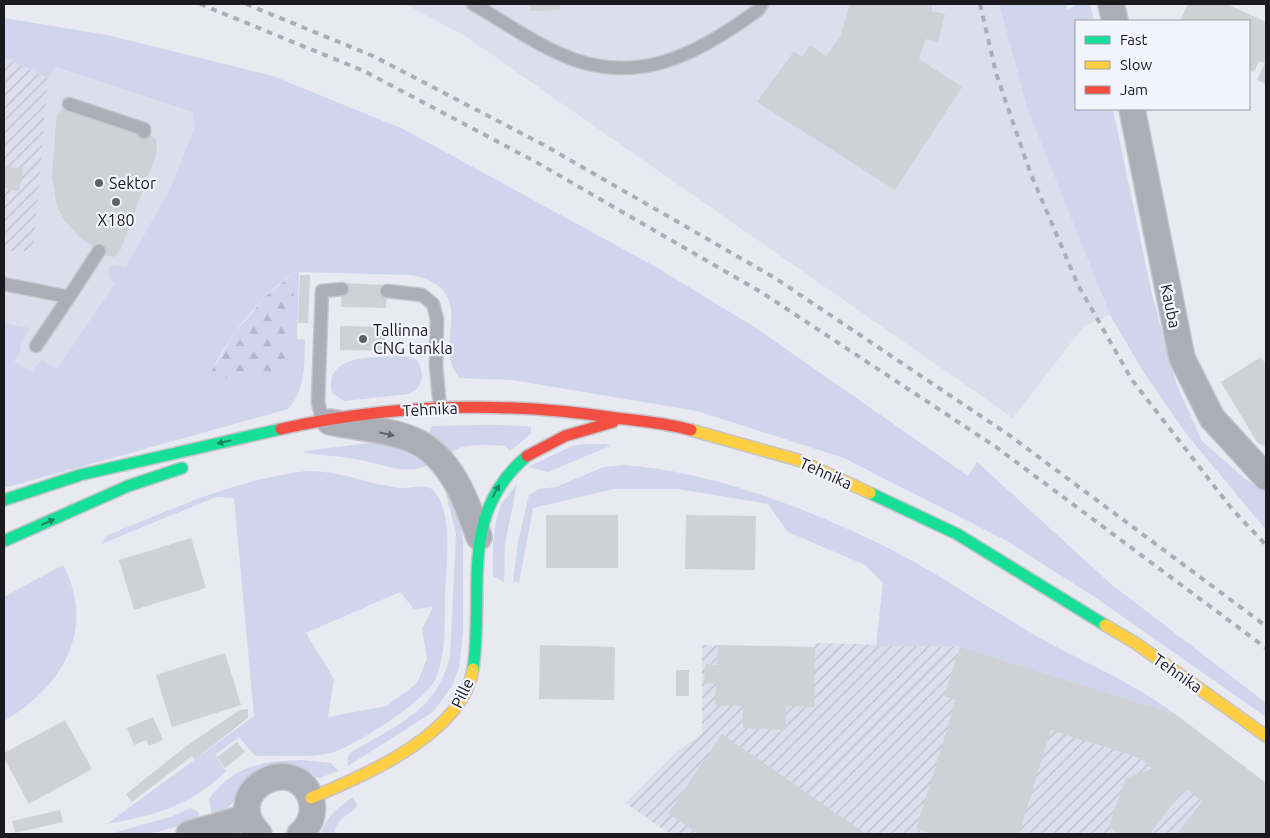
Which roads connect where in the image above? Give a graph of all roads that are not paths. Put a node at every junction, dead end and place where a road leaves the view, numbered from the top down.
1 (472, 4) edge
2 (762, 4) edge
3 (1111, 4) edge
4 (1115, 20) edge
5 (69, 104) dead end
6 (1132, 110) edge
7 (144, 132) dead end
8 (99, 251) dead end
9 (4, 284) edge
10 (342, 289) dead end
11 (387, 291) dead end
12 (68, 297) junction
13 (36, 346) dead end
14 (440, 408) junction
15 (629, 418) junction
16 (322, 420) junction
17 (221, 455) dead end
18 (193, 464) dead end
19 (1266, 477) edge
20 (4, 500) edge
21 (479, 537) junction
22 (4, 541) edge
23 (1266, 736) edge
24 (310, 798) junction
25 (254, 825) edge
26 (189, 834) edge
27 (300, 834) edge

1 - 2 lane
3 - 4 street
5 - 7 lane
6 - 19 street, Kauba
8 - 12 lane
9 - 12 lane
10 - 16 lane
11 - 14 lane
12 - 13 lane
14 - 15 main road, Tehnika
14 - 16 main road, Tehnika
21 -> 15 main road, Pille
15 - 23 main road, Tehnika
16 - 17 main road, Tehnika
16 -> 20 main road, Tehnika
16 -> 21 street, Pille
22 -> 18 main road
21 - 24 main road, Pille
24 - 25 street
24 - 27 street
25 - 26 street

